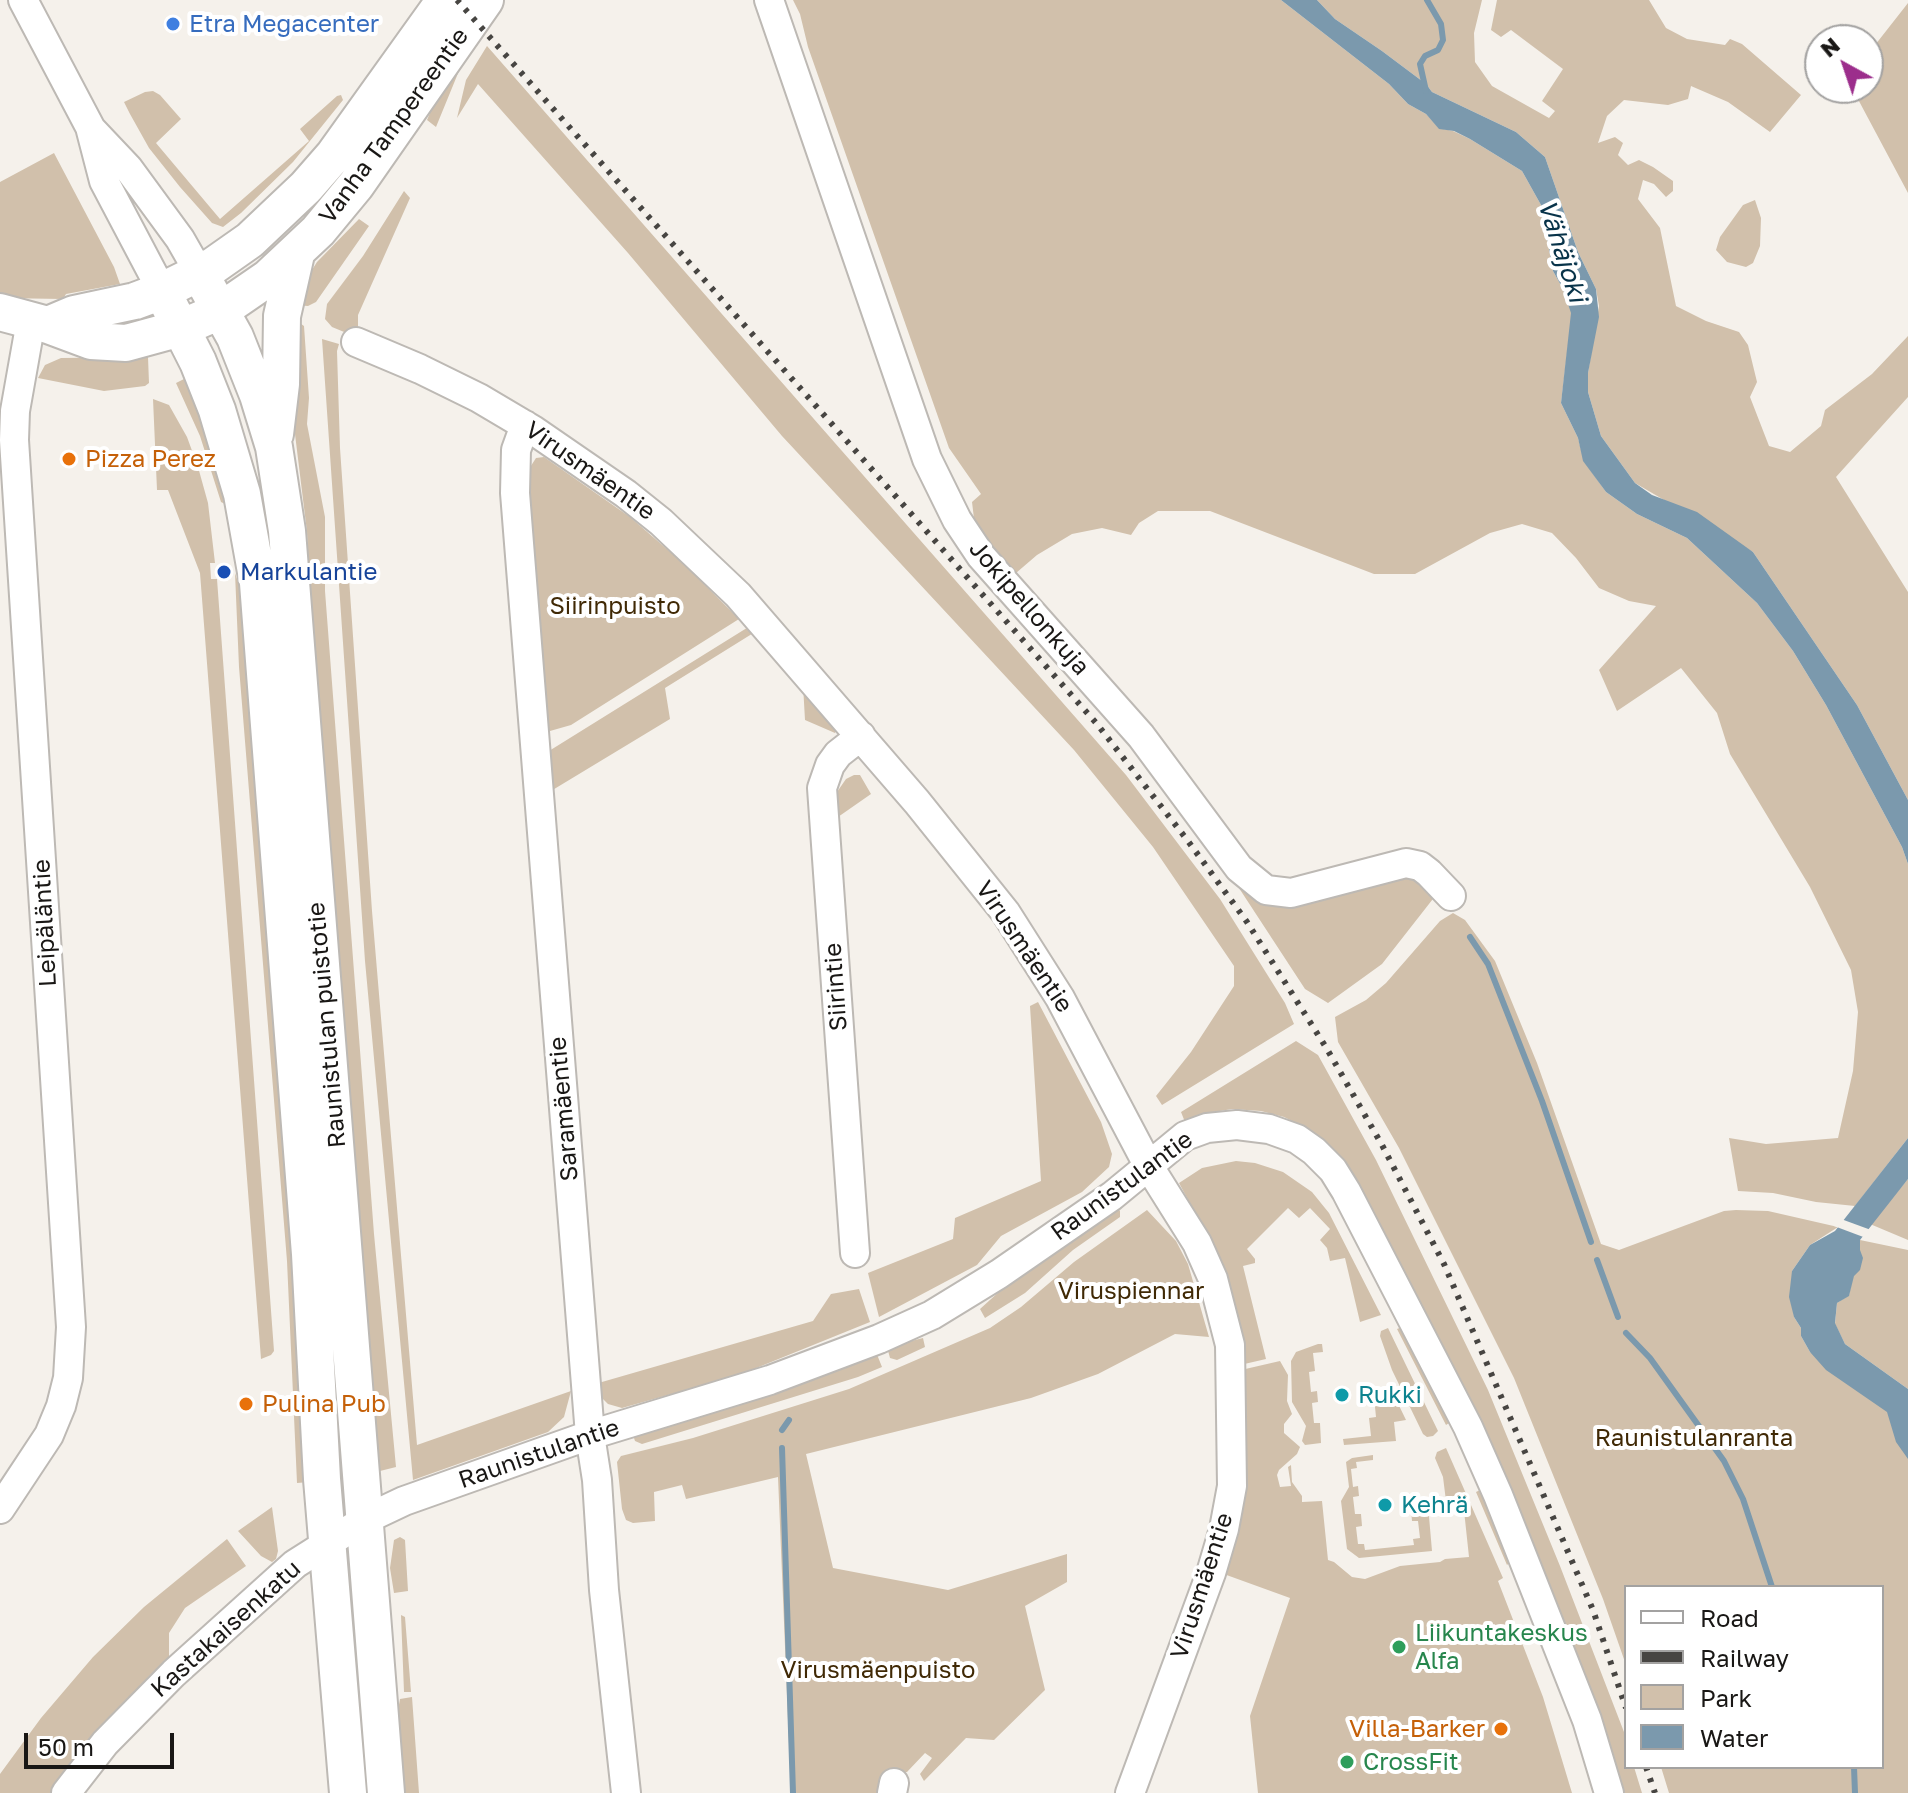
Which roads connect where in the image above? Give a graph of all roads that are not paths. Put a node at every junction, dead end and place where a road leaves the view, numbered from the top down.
1 (23, 0) edge
2 (445, 0) edge
3 (485, 0) edge
4 (769, 0) edge
5 (90, 127) junction
6 (296, 254) junction
7 (200, 274) junction
8 (162, 291) junction
9 (220, 311) junction
10 (26, 319) edge
11 (181, 328) junction
12 (356, 342) dead end
13 (525, 425) junction
14 (274, 447) junction
15 (861, 736) junction
16 (1451, 896) dead end
17 (1148, 1165) junction
18 (855, 1253) dead end
19 (590, 1435) junction
20 (0, 1509) edge
21 (366, 1519) junction
22 (327, 1542) junction
23 (66, 1793) edge
24 (348, 1793) edge
25 (386, 1793) edge
26 (626, 1793) edge
27 (1130, 1793) edge
28 (1609, 1793) edge

1 - 5 street
2 - 7 main road, Vanha Tampereentie
3 - 6 main road, Vanha Tampereentie
4 - 16 street, Jokipellonkuja
5 - 7 street
5 - 8 street
6 - 9 main road, Vanha Tampereentie
6 - 14 main road
7 - 8 main road, Vanha Tampereentie
7 - 9 main road, Raunistulan puistotie
8 - 10 main road
8 - 11 main road, Raunistulan puistotie
9 - 11 main road, Vanha Tampereentie
9 - 14 main road, Raunistulan puistotie
10 - 11 main road
10 - 20 street, Leipäläntie
11 - 22 main road, Raunistulan puistotie
12 - 13 street, Virusmäentie
13 - 15 street, Virusmäentie
13 - 19 street, Saramäentie
14 - 21 main road, Raunistulan puistotie
15 - 17 street, Virusmäentie
15 - 18 street, Siirintie
17 - 19 street, Raunistulantie
17 - 27 street, Virusmäentie
17 - 28 street, Raunistulantie
19 - 21 street, Raunistulantie
19 - 26 street, Saramäentie
21 - 22 street, Raunistulantie
21 - 25 main road, Raunistulan puistotie
22 - 23 street, Kastakaisenkatu
22 - 24 main road, Raunistulan puistotie

